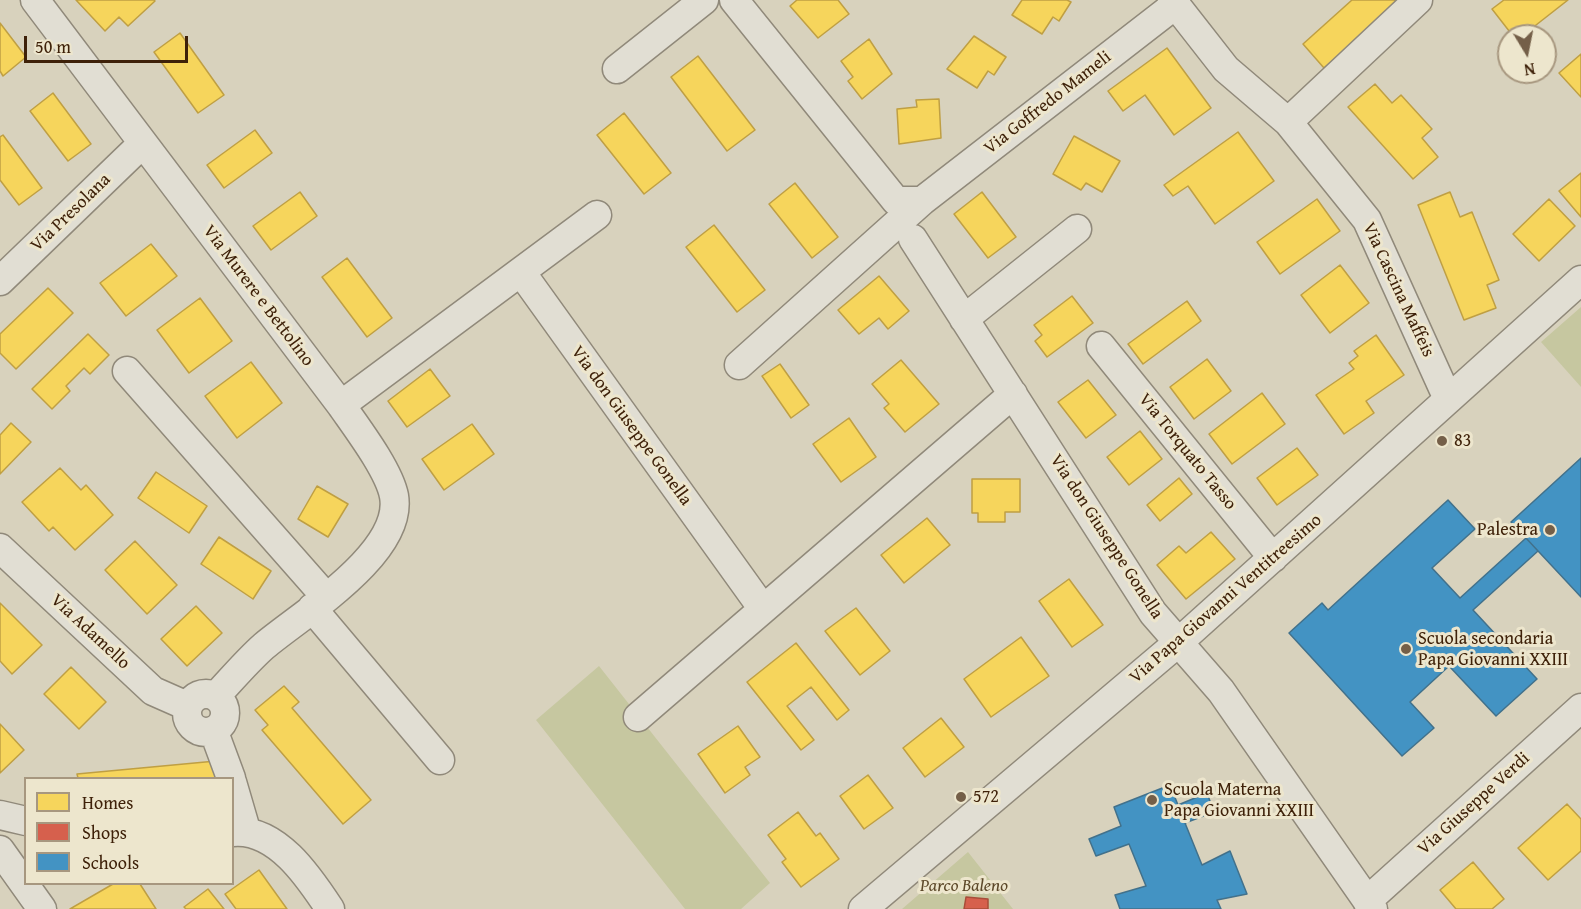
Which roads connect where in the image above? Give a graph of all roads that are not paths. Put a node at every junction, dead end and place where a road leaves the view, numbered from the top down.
1 (35, 0) edge
2 (704, 0) edge
3 (734, 0) edge
4 (1418, 0) edge
5 (1174, 2) edge
6 (617, 69) dead end
7 (1288, 122) junction
8 (142, 144) junction
9 (922, 201) junction
10 (597, 216) dead end
11 (1077, 230) dead end
12 (913, 239) dead end
13 (521, 272) junction
14 (1581, 280) edge
15 (0, 281) edge
16 (964, 319) junction
17 (1101, 346) dead end
18 (739, 365) dead end
19 (127, 371) dead end
20 (1013, 394) junction
21 (1448, 399) junction
22 (341, 405) junction
23 (0, 548) edge
24 (1273, 558) junction
25 (319, 602) junction
26 (762, 609) junction
27 (1180, 642) junction
28 (216, 696) junction
29 (187, 706) junction
30 (1581, 708) edge
31 (638, 717) dead end
32 (214, 732) junction
33 (440, 760) dead end
34 (231, 777) edge
35 (234, 795) edge
36 (239, 831) edge
37 (0, 850) edge
38 (24, 884) edge
39 (25, 885) edge
40 (1370, 905) edge
41 (42, 909) edge
42 (330, 909) edge
43 (863, 909) edge

1 - 8 street, Via Murere e Bettolino
2 - 6 street
3 - 9 street
4 - 7 street
5 - 7 street, Via Cascina Maffeis
5 - 9 street, Via Goffredo Mameli
7 - 21 street, Via Cascina Maffeis
8 - 15 street, Via Presolana
8 - 22 street, Via Murere e Bettolino
9 - 18 street, Via Goffredo Mameli
10 - 13 street
11 - 16 street
12 - 16 street, Via don Giuseppe Gonella
13 - 22 street
13 - 26 street, Via don Giuseppe Gonella
14 - 21 street, Via Papa Giovanni Ventitreesimo
16 - 20 street, Via don Giuseppe Gonella
17 - 24 street, Via Torquato Tasso
19 - 25 street
20 - 26 street
20 - 27 street, Via don Giuseppe Gonella
21 - 24 street, Via Papa Giovanni Ventitreesimo
22 - 25 street, Via Murere e Bettolino
23 - 29 street, Via Adamello
24 - 27 street, Via Papa Giovanni Ventitreesimo
25 - 28 street, Via Murere e Bettolino
25 - 33 street
26 - 31 street
27 - 40 street, Via don Giuseppe Gonella
27 - 43 street, Via Papa Giovanni Ventitreesimo
28 - 29 street
28 - 32 street
29 - 32 street
30 - 40 street, Via Giuseppe Verdi
32 - 34 street
35 - 36 street
36 - 42 street
37 - 38 street
39 - 41 street

